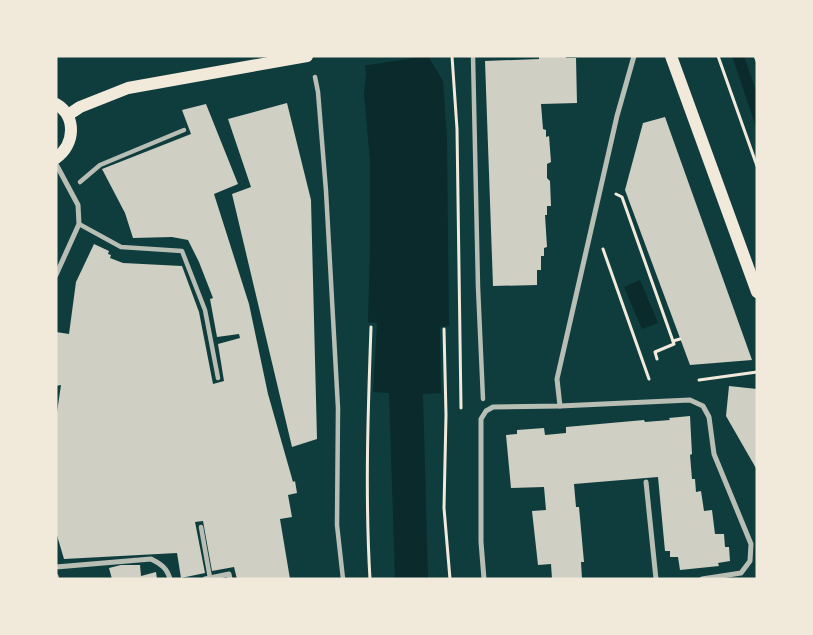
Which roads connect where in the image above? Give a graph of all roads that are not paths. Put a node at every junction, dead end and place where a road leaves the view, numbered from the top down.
1 (307, 56) edge
2 (474, 56) edge
3 (634, 56) edge
4 (671, 56) edge
5 (314, 77) dead end
6 (56, 104) edge
7 (68, 115) junction
8 (184, 130) dead end
9 (56, 158) edge
10 (56, 164) edge
11 (80, 182) dead end
12 (78, 224) junction
13 (56, 276) edge
14 (757, 292) edge
15 (218, 378) dead end
16 (483, 399) dead end
17 (560, 406) junction
18 (646, 482) dead end
19 (201, 527) dead end
20 (56, 567) edge
21 (208, 578) edge
22 (170, 579) edge
23 (230, 579) edge
24 (343, 579) edge
25 (484, 579) edge
26 (656, 579) edge
27 (702, 579) edge

1 - 7 main road
2 - 16 street
3 - 17 street
4 - 14 main road
5 - 24 street
6 - 7 main road
7 - 9 main road
8 - 11 street
10 - 12 street
12 - 13 street
12 - 15 street
17 - 25 street
17 - 27 street
18 - 26 street
19 - 21 street
20 - 22 street
21 - 23 street

